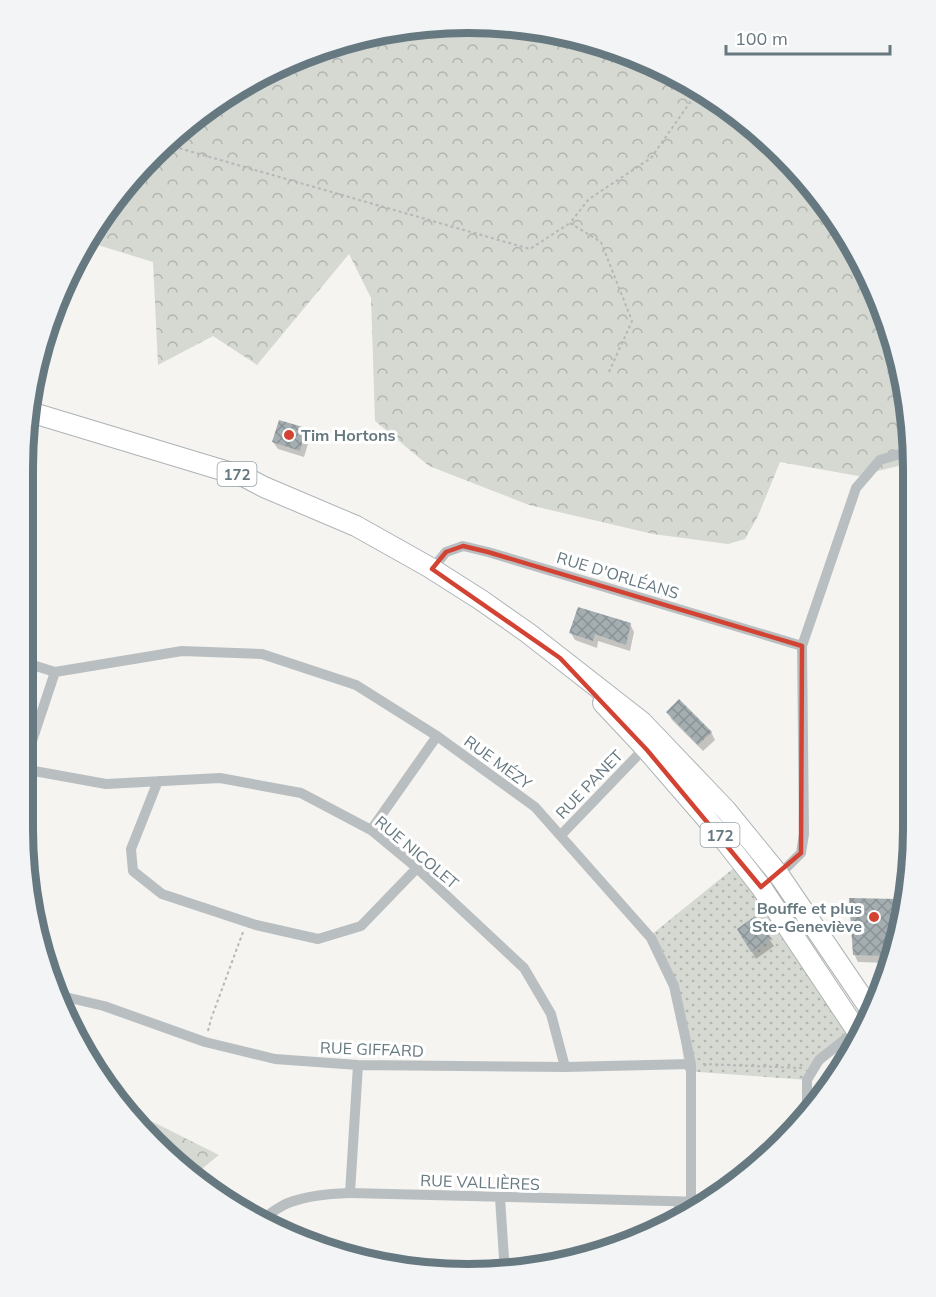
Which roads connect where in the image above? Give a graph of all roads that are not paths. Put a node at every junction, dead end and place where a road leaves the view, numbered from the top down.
1 (37, 414) edge
2 (902, 453) edge
3 (432, 569) junction
4 (802, 646) junction
5 (560, 658) junction
6 (33, 665) edge
7 (55, 672) junction
8 (437, 736) junction
9 (33, 737) edge
10 (638, 754) dead end
11 (33, 771) edge
12 (158, 781) junction
13 (371, 830) junction
14 (561, 835) junction
15 (417, 868) junction
16 (779, 875) junction
17 (761, 887) junction
18 (67, 997) edge
19 (866, 1003) edge
20 (857, 1024) edge
21 (849, 1039) edge
22 (691, 1064) junction
23 (358, 1065) junction
24 (566, 1066) junction
25 (807, 1101) edge
26 (350, 1193) junction
27 (500, 1198) junction
28 (678, 1202) junction
29 (691, 1202) joint
30 (679, 1210) edge
31 (268, 1215) edge
32 (506, 1262) edge

1 - 3 main road, 172
2 - 4 street
3 - 4 street, RUE D'ORLÉANS
3 - 5 main road, 172
4 - 16 street
5 - 16 main road, 172
5 - 17 main road, 172
6 - 7 street, RUE MÉZY
7 - 8 street, RUE MÉZY
7 - 9 street
8 - 13 street
8 - 14 street, RUE MÉZY
10 - 14 street, RUE PANET
11 - 12 street, RUE NICOLET
12 - 13 street, RUE NICOLET
12 - 15 street
13 - 15 street, RUE NICOLET
14 - 22 street, RUE MÉZY
15 - 24 street, RUE NICOLET
16 - 17 street
16 - 19 main road, 172
17 - 20 main road, 172
18 - 23 street, RUE GIFFARD
21 - 25 street
22 - 24 street, RUE GIFFARD
22 - 29 street, RUE MÉZY
23 - 24 street, RUE GIFFARD
23 - 26 street
26 - 27 street, RUE VALLIÈRES
26 - 31 street, RUE VALLIÈRES
27 - 28 street, RUE VALLIÈRES
27 - 32 street
28 - 29 street, RUE VALLIÈRES
28 - 30 street

